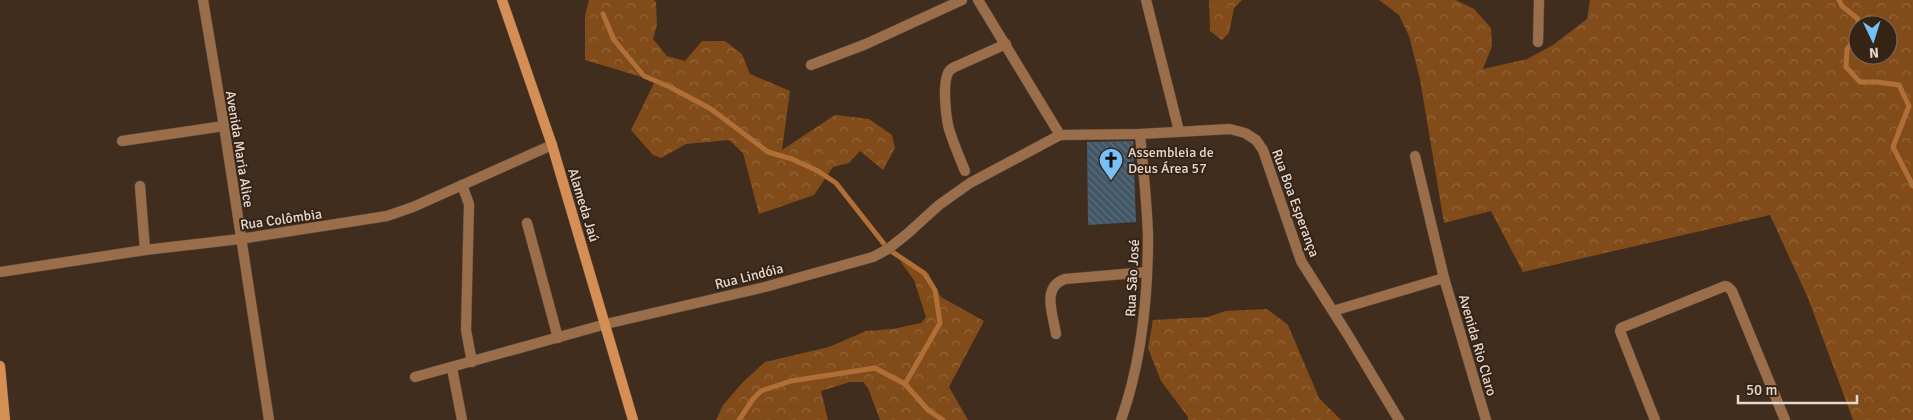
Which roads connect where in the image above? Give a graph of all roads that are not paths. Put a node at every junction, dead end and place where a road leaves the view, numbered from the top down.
1 (202, 0) edge
2 (502, 0) edge
3 (962, 0) edge
4 (978, 0) edge
5 (1146, 0) edge
6 (1539, 0) edge
7 (1538, 42) dead end
8 (1006, 44) junction
9 (811, 65) dead end
10 (224, 126) junction
11 (1179, 131) junction
12 (1140, 134) junction
13 (1060, 135) junction
14 (122, 141) dead end
15 (552, 145) junction
16 (1415, 156) dead end
17 (965, 172) dead end
18 (462, 185) junction
19 (140, 186) dead end
20 (527, 223) dead end
21 (240, 238) junction
22 (145, 250) junction
23 (0, 272) edge
24 (1147, 272) junction
25 (1444, 278) junction
26 (1333, 311) junction
27 (606, 324) junction
28 (1056, 334) dead end
29 (558, 338) junction
30 (472, 362) junction
31 (0, 366) edge
32 (452, 368) junction
33 (415, 377) dead end
34 (5, 420) edge
35 (269, 420) edge
36 (462, 420) edge
37 (633, 420) edge
38 (1121, 420) edge
39 (1399, 420) edge
40 (1486, 420) edge
41 (1655, 420) edge
42 (1785, 420) edge

1 - 10 street, Avenida Maria Alice
2 - 15 main road, Alameda Jaú
3 - 9 street
4 - 8 street
5 - 11 street
6 - 7 street
8 - 13 street
8 - 17 street
10 - 14 street
10 - 21 street, Avenida Maria Alice
11 - 12 street, Rua Boa Esperança
11 - 26 street, Rua Boa Esperança
12 - 13 street, Rua Boa Esperança
12 - 24 street, Rua São José
13 - 27 street, Rua Lindóia
15 - 18 street, Rua Colômbia
15 - 27 main road, Alameda Jaú
16 - 25 street, Avenida Rio Claro
18 - 21 street, Rua Colômbia
18 - 30 street
19 - 22 street
20 - 29 street
21 - 22 street, Rua Colômbia
21 - 35 street, Avenida Maria Alice
22 - 23 street, Rua Colômbia
24 - 28 street
24 - 38 street, Rua São José
25 - 26 street
25 - 40 street, Avenida Rio Claro
26 - 39 street, Rua Boa Esperança
27 - 29 street, Rua Lindóia
27 - 37 main road, Alameda Jaú
29 - 30 street, Rua Lindóia
30 - 32 street, Rua Lindóia
31 - 34 main road
32 - 33 street, Rua Lindóia
32 - 36 street
41 - 42 street

